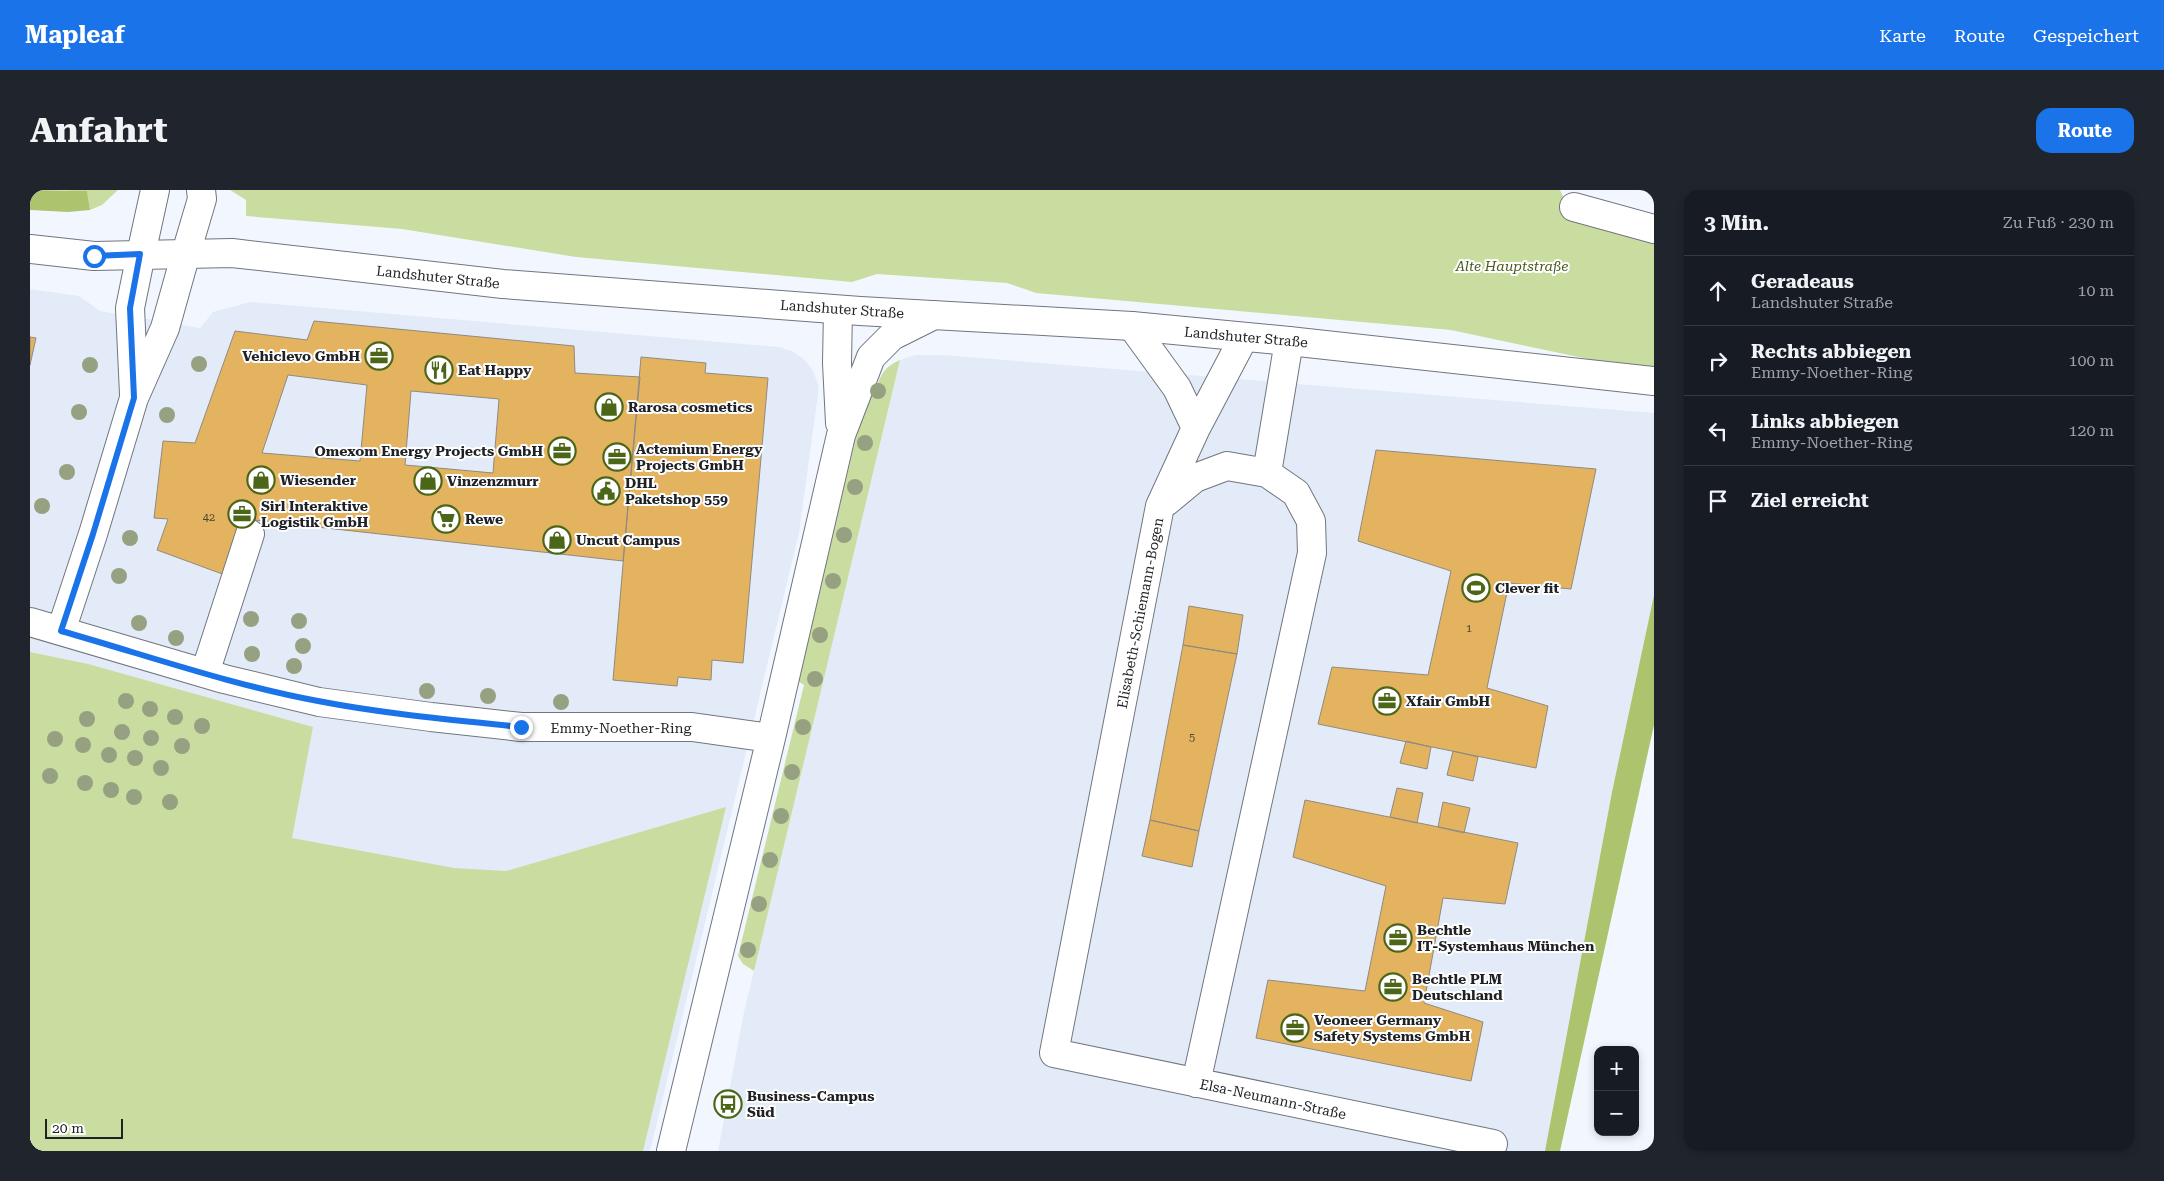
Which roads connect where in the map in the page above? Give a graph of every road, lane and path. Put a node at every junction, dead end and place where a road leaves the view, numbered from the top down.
1 (155, 190) edge
2 (201, 190) edge
3 (1574, 208) dead end
4 (1654, 229) edge
5 (30, 249) edge
6 (186, 253) junction
7 (140, 254) junction
8 (838, 310) junction
9 (934, 315) junction
10 (1132, 326) junction
11 (1244, 337) junction
12 (1289, 341) junction
13 (1654, 381) edge
14 (134, 398) junction
15 (1196, 428) junction
16 (841, 435) junction
17 (1267, 473) junction
18 (1160, 506) junction
19 (250, 534) dead end
20 (30, 622) edge
21 (61, 631) junction
22 (204, 673) junction
23 (771, 738) junction
24 (1054, 1053) joint
25 (1196, 1083) junction
26 (1493, 1144) dead end
27 (671, 1151) edge

1 - 7 street
2 - 6 street
3 - 4 street
5 - 7 street, Landshuter Straße
6 - 7 street, Landshuter Straße
6 - 8 street, Landshuter Straße
6 - 14 street
7 - 14 street
8 - 9 street, Landshuter Straße
8 - 16 street
9 - 10 street, Landshuter Straße
9 - 16 street
10 - 11 street, Landshuter Straße
10 - 15 street
11 - 12 street, Landshuter Straße
11 - 15 street
12 - 13 street, Landshuter Straße
12 - 17 street
14 - 21 street
15 - 18 street
16 - 23 street
17 - 18 street, Elisabeth-Schiemann-Bogen
17 - 25 street, Elisabeth-Schiemann-Bogen
18 - 24 street, Elisabeth-Schiemann-Bogen
19 - 22 street
20 - 21 street, Emmy-Noether-Ring
21 - 22 street, Emmy-Noether-Ring
22 - 23 street, Emmy-Noether-Ring
23 - 27 street
24 - 25 street, Elsa-Neumann-Straße
25 - 26 street, Elsa-Neumann-Straße

